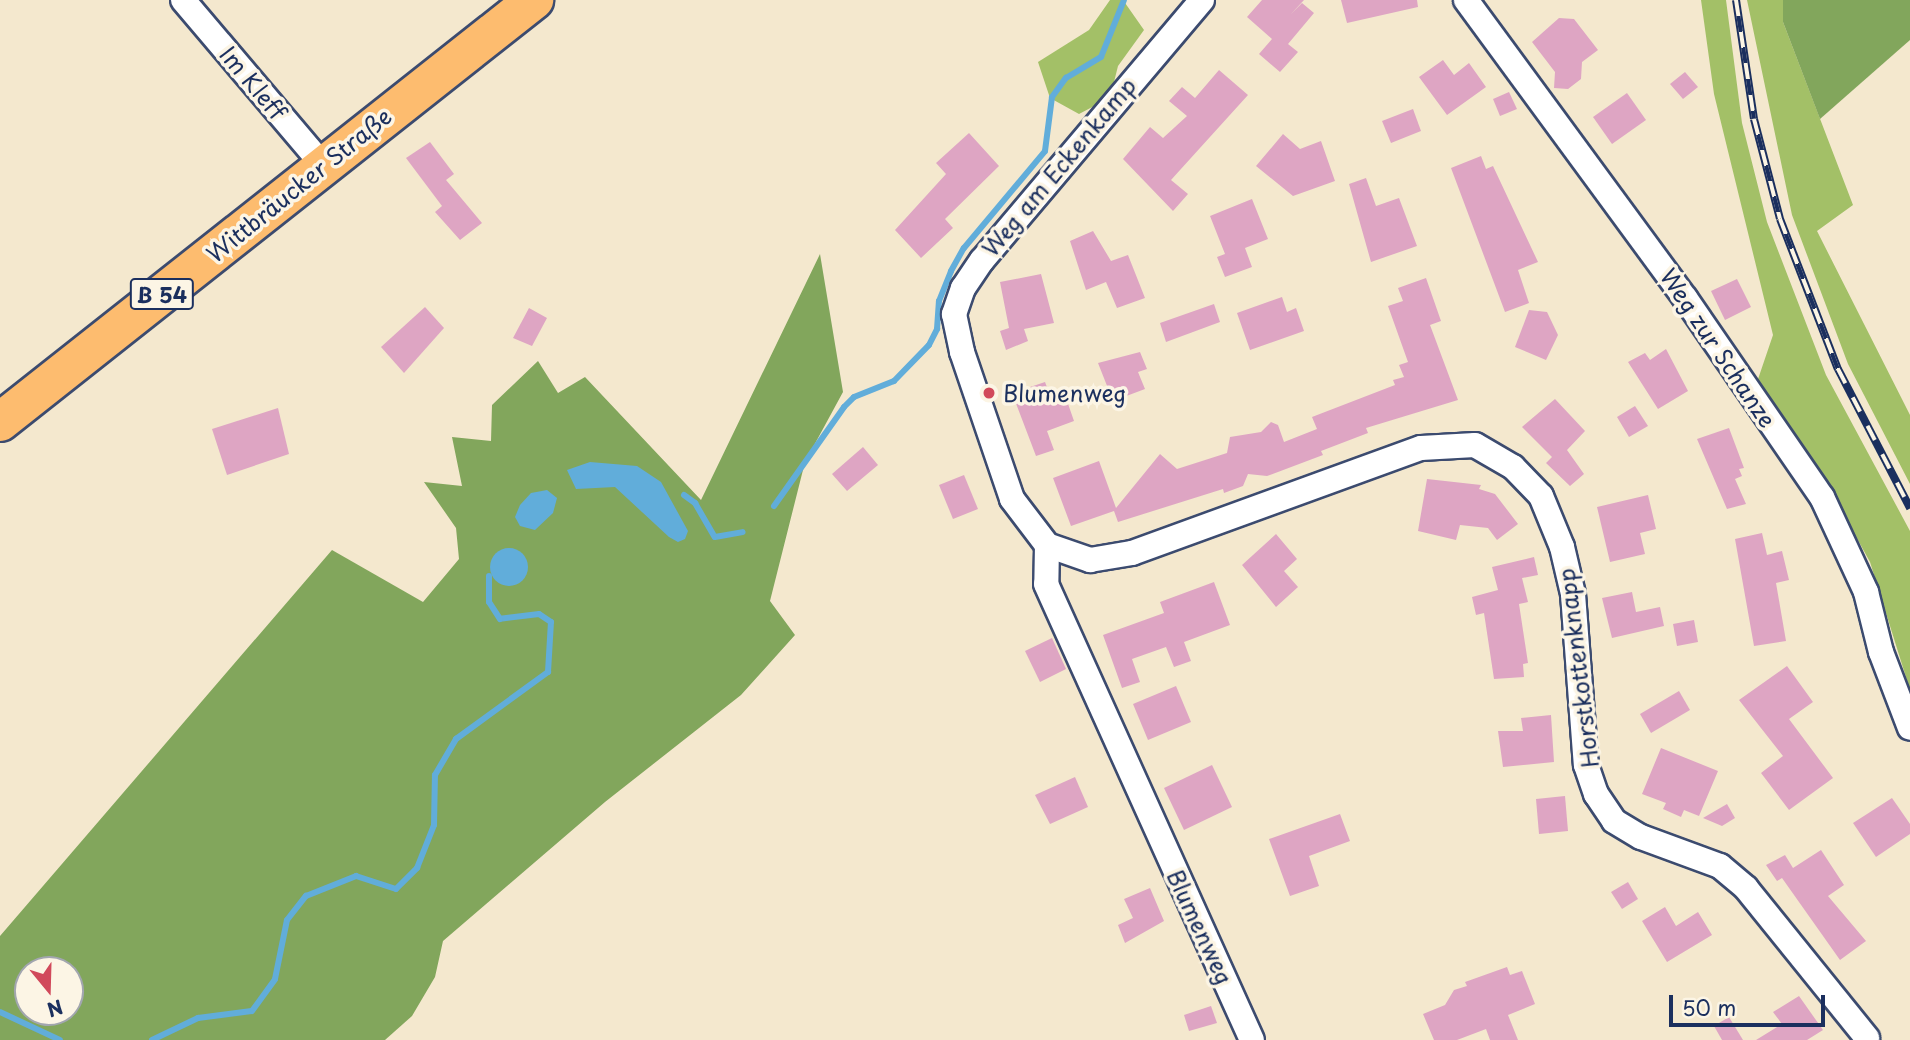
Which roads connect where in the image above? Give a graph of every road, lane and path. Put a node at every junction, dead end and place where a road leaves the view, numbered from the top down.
1 (183, 0) edge
2 (534, 0) edge
3 (1202, 0) edge
4 (1466, 0) edge
5 (323, 165) junction
6 (0, 422) edge
7 (1047, 545) junction
8 (1910, 728) edge
9 (1868, 1039) edge
10 (1252, 1040) edge

1 - 5 street, Im Kleff
2 - 5 main road, Wittbräucker Straße / B 54
3 - 7 street, Weg am Eckenkamp
4 - 8 street, Weg zur Schanze
5 - 6 main road, Wittbräucker Straße / B 54
7 - 9 street, Horstkottenknapp
7 - 10 street, Blumenweg

